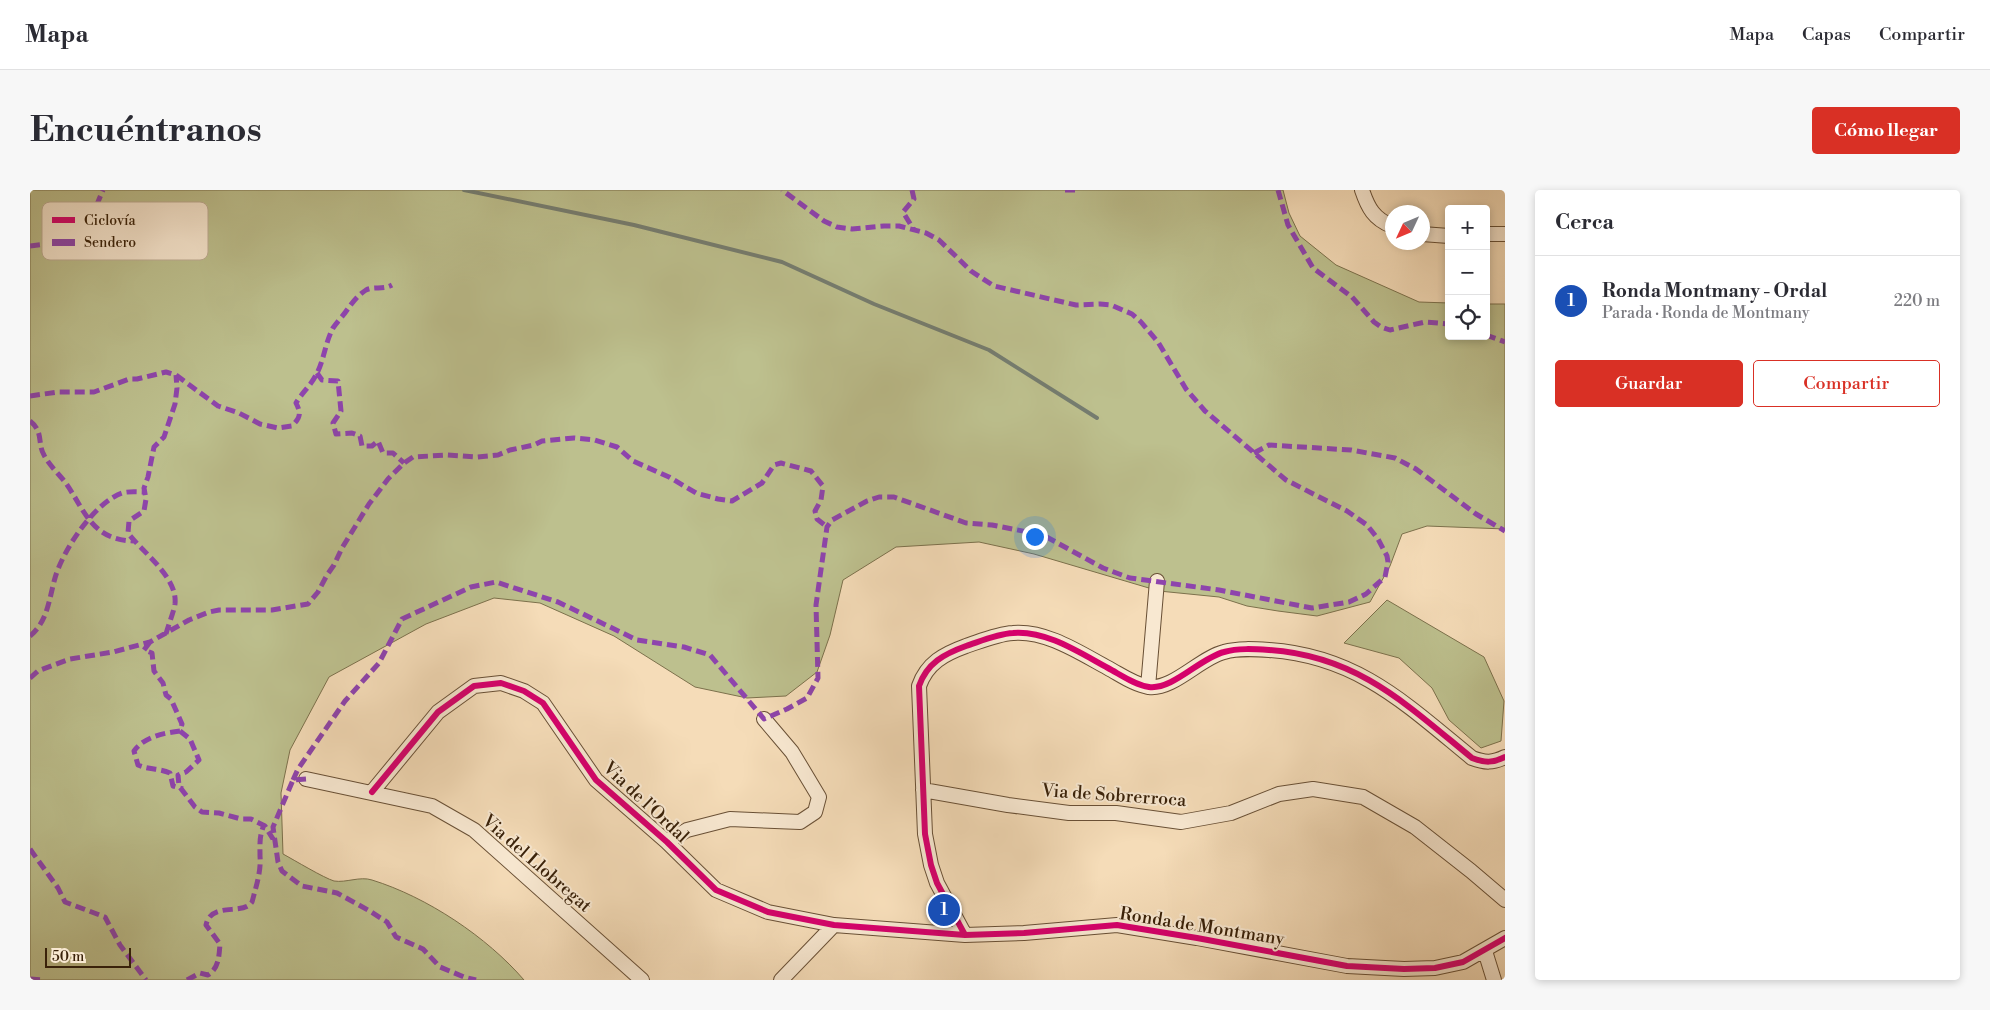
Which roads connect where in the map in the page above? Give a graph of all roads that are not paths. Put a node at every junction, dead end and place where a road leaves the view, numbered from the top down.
1 (1362, 190) edge
2 (1385, 222) edge
3 (1490, 234) edge
4 (1505, 234) edge
5 (1430, 235) edge
6 (1445, 236) edge
7 (1157, 581) dead end
8 (1148, 687) junction
9 (764, 719) dead end
10 (1505, 757) edge
11 (306, 779) dead end
12 (923, 790) junction
13 (372, 792) junction
14 (667, 842) junction
15 (1505, 900) edge
16 (834, 925) junction
17 (966, 936) junction
18 (1505, 938) edge
19 (1485, 950) junction
20 (642, 980) edge
21 (781, 980) edge
22 (1494, 980) edge

1 - 2 street
3 - 4 street
5 - 6 street
7 - 8 street
8 - 10 street
8 - 12 street
9 - 14 street
11 - 13 street, Via del Llobregat
12 - 15 street, Via de Sobrerroca
12 - 17 street
13 - 14 street, Via de l'Ordal
13 - 20 street, Via del Llobregat
14 - 16 street, Via de l'Ordal
16 - 17 street, Via de l'Ordal
16 - 21 street
17 - 19 street, Ronda de Montmany
18 - 19 street, Ronda de Montmany
19 - 22 street

